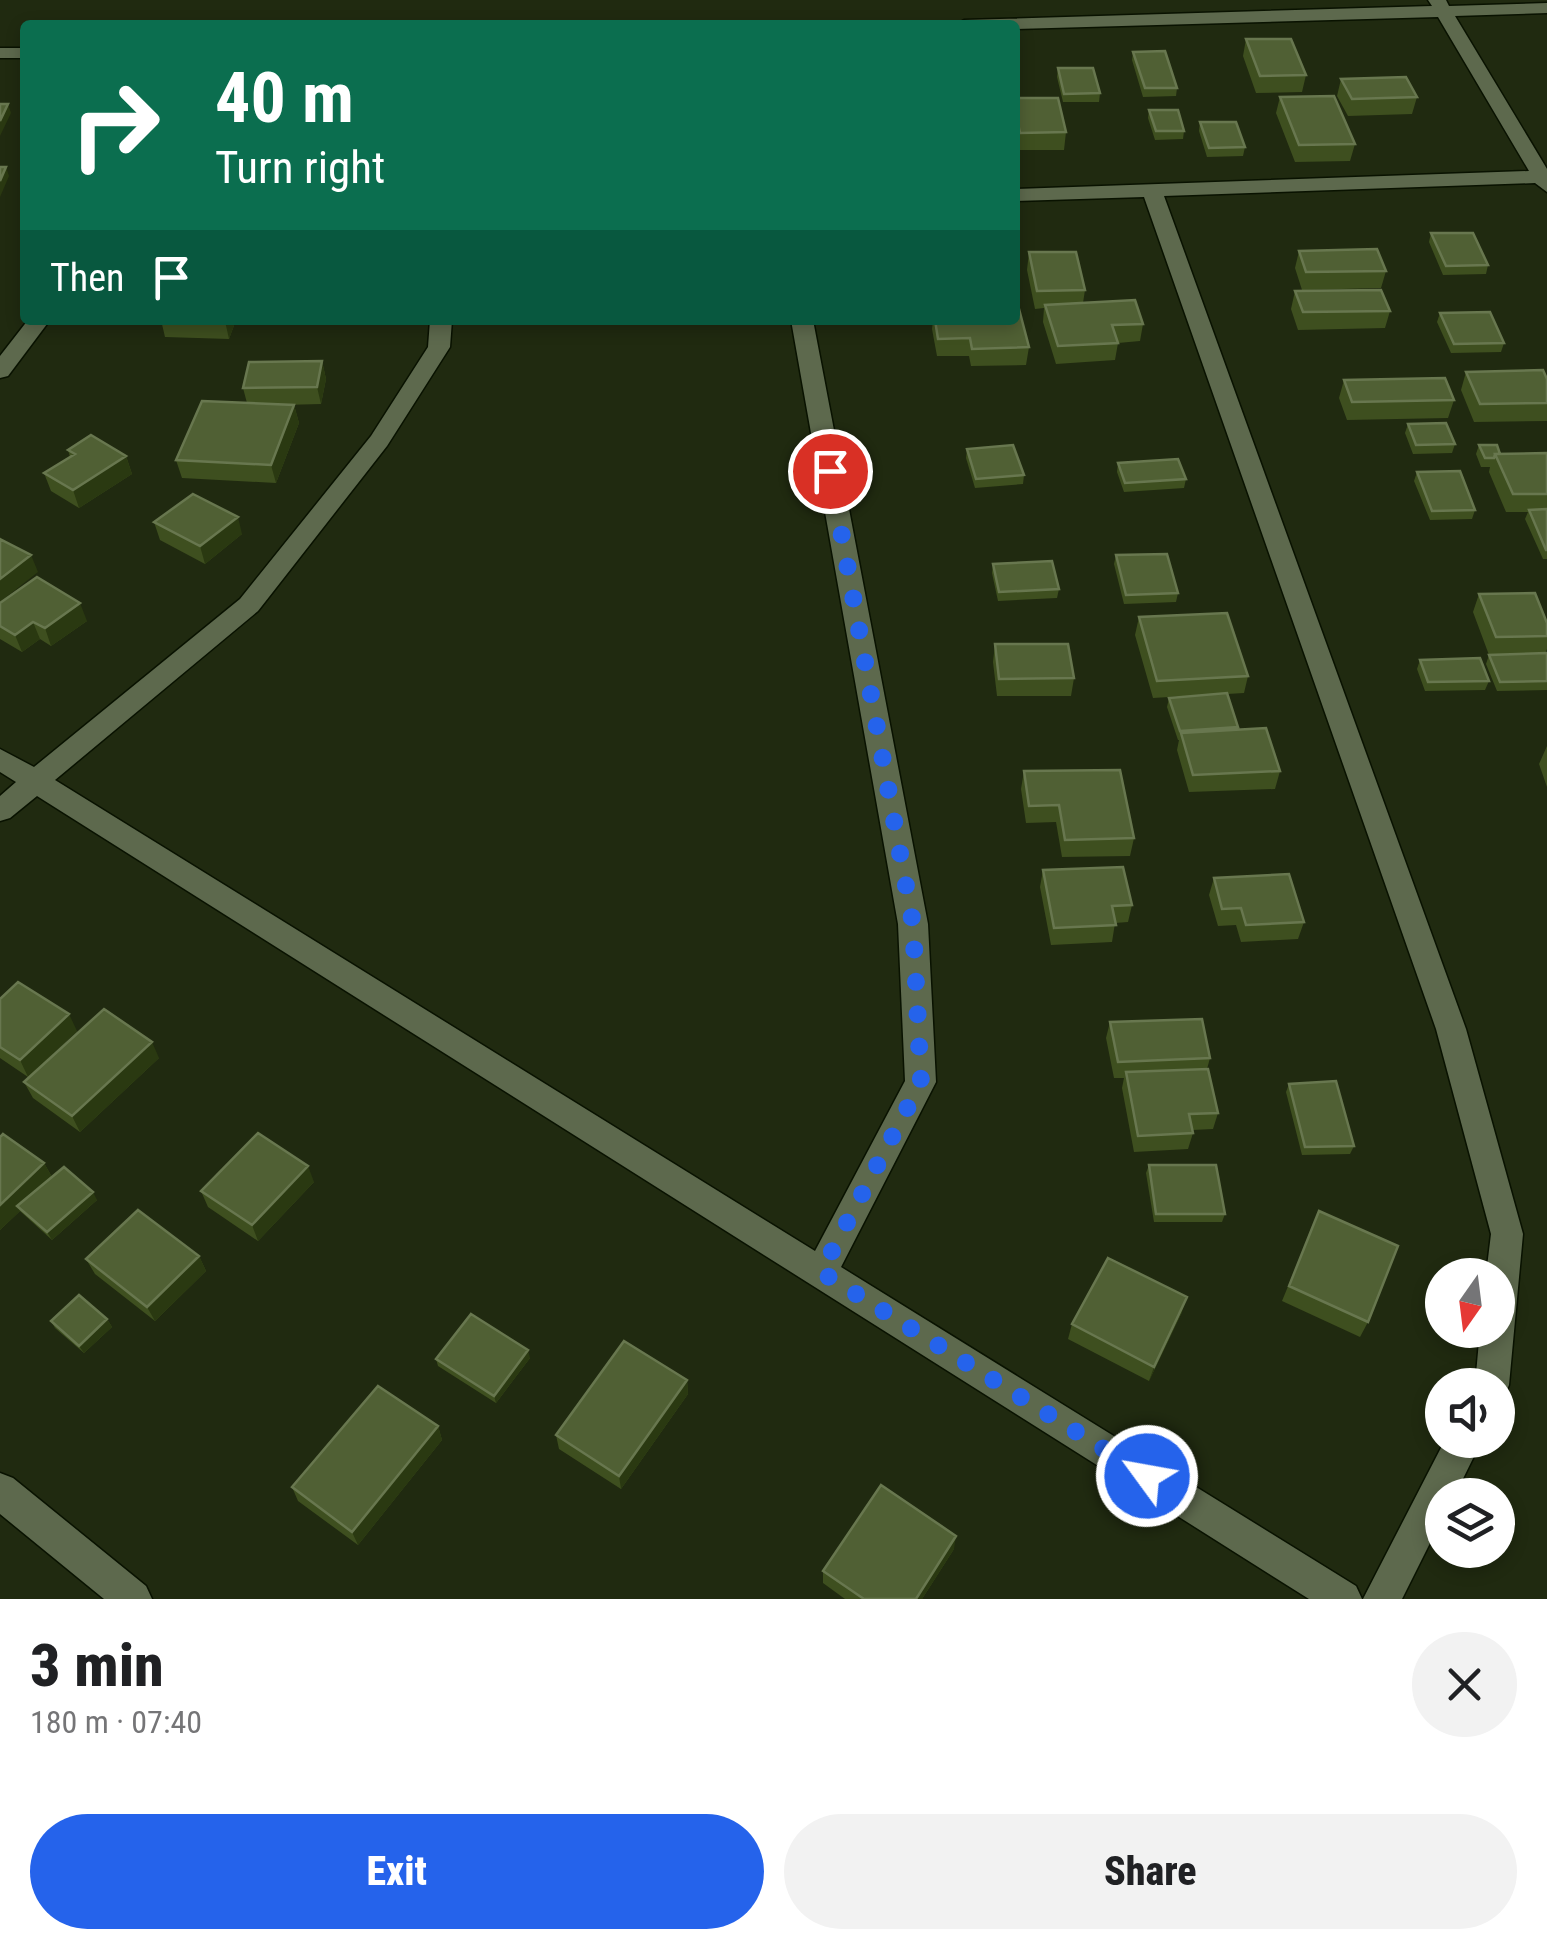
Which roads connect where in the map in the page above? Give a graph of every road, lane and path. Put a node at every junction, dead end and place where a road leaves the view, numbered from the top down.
1 (1440, 6) edge
2 (1547, 8) edge
3 (1020, 23) edge
4 (1544, 181) edge
5 (1152, 190) junction
6 (1020, 195) edge
7 (35, 325) edge
8 (441, 325) edge
9 (803, 325) edge
10 (0, 371) edge
11 (0, 759) edge
12 (38, 782) junction
13 (0, 812) edge
14 (1504, 1258) edge
15 (821, 1272) junction
16 (1455, 1458) edge
17 (0, 1490) edge
18 (134, 1599) edge
19 (1343, 1599) edge
20 (1382, 1599) edge

1 - 2 street
1 - 3 street
1 - 4 street
4 - 5 street
5 - 6 street
5 - 14 street
7 - 10 street
8 - 12 street
9 - 15 street
11 - 12 street
12 - 13 street
12 - 15 street
15 - 19 street
16 - 20 street
17 - 18 street

